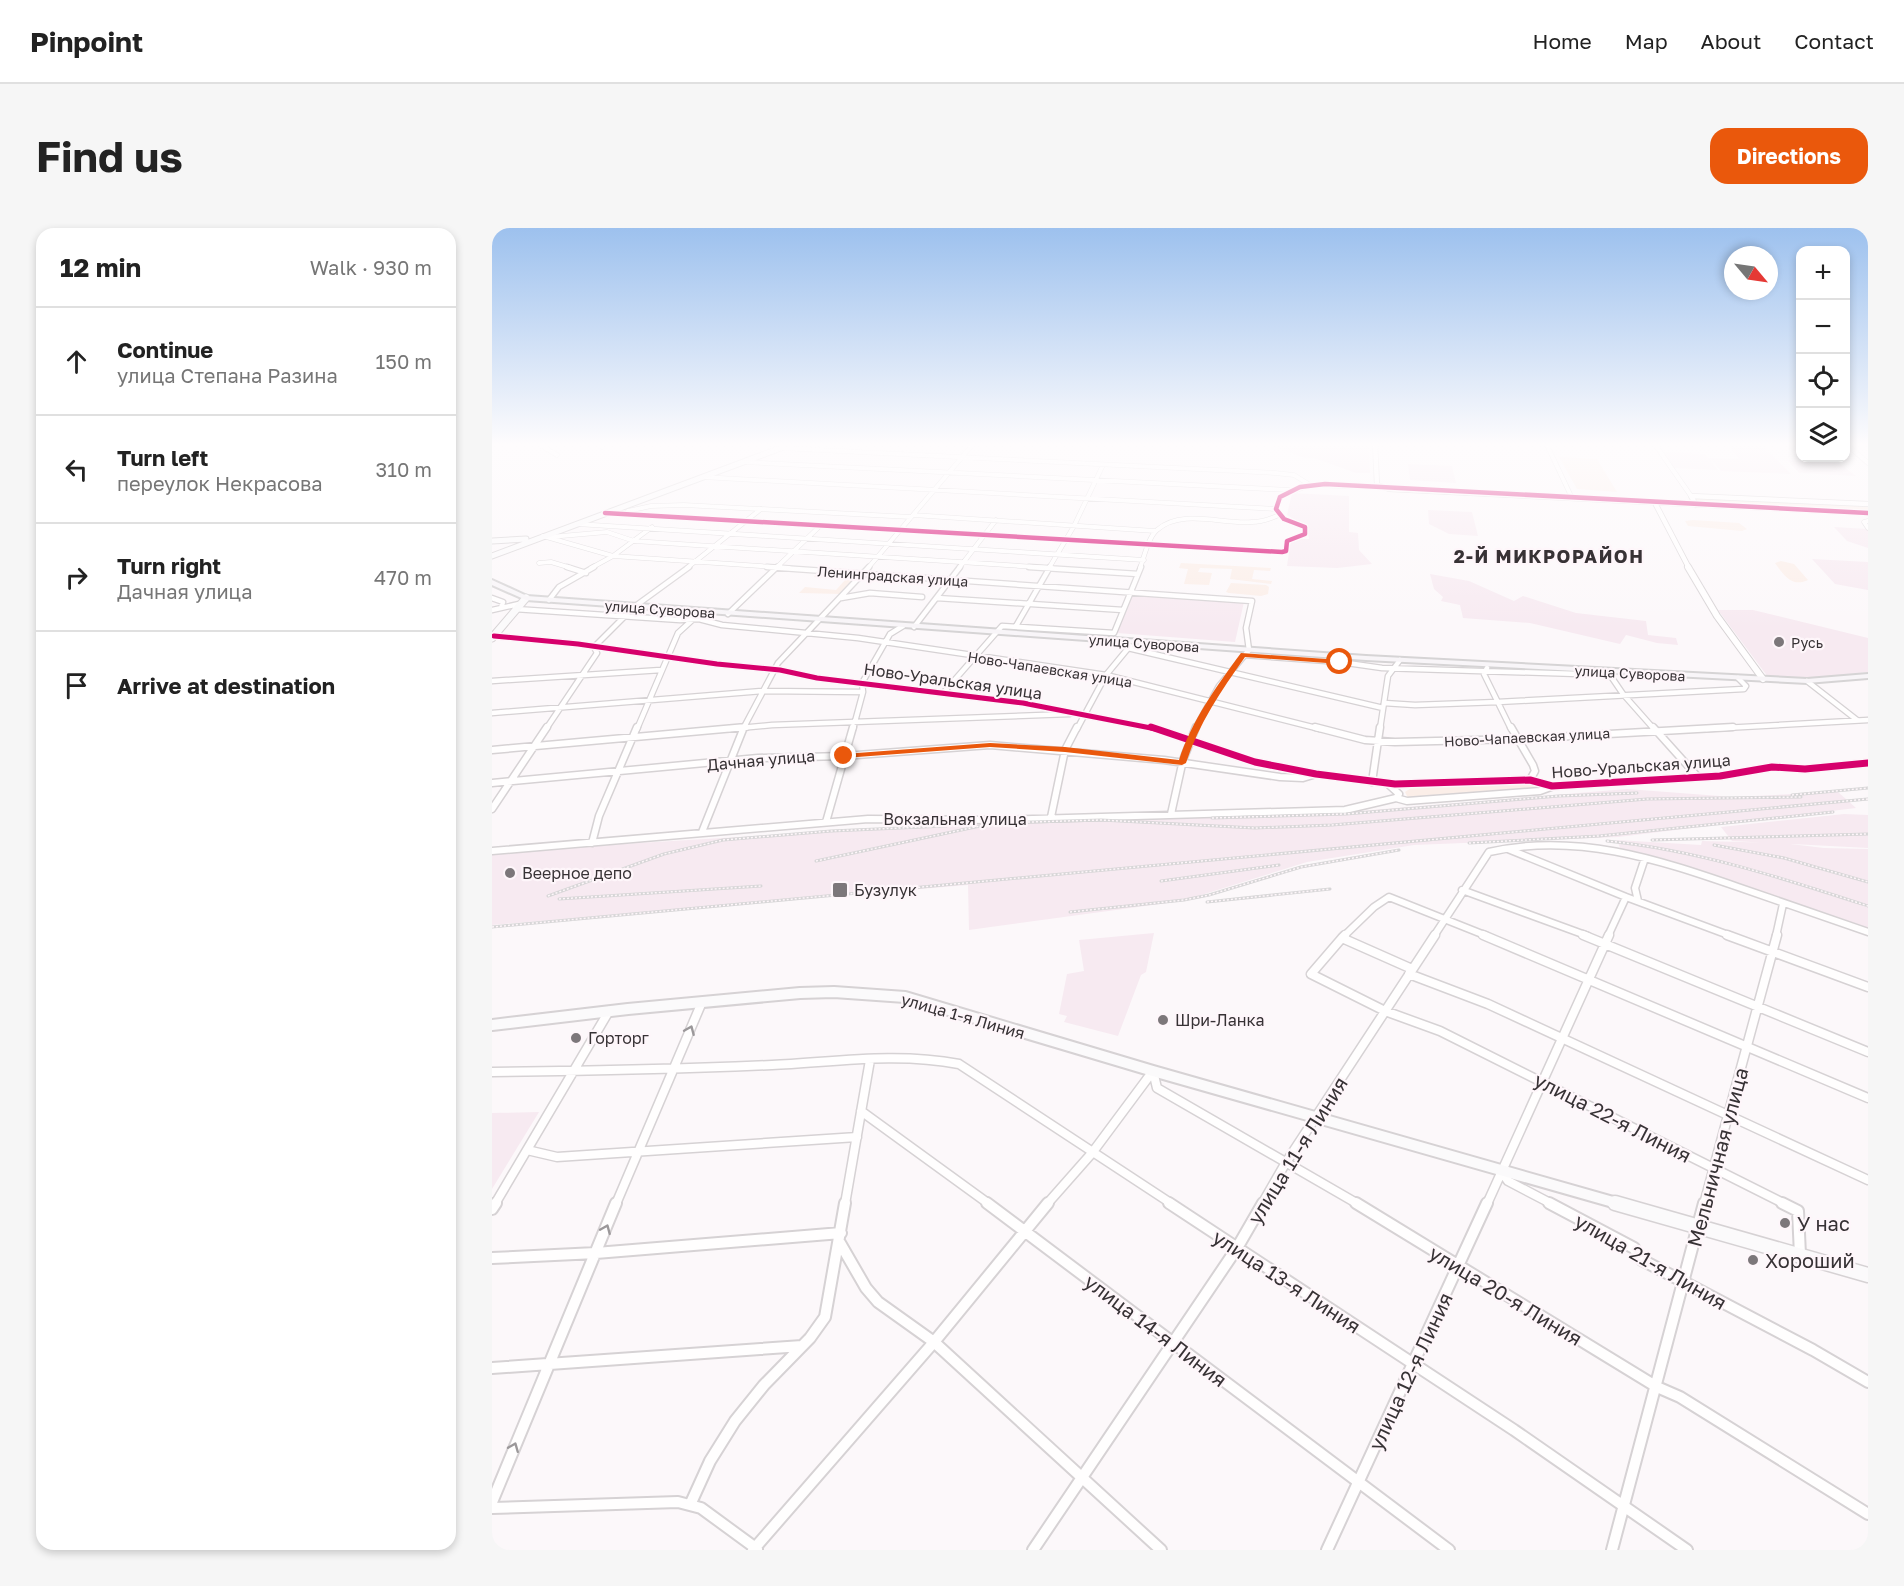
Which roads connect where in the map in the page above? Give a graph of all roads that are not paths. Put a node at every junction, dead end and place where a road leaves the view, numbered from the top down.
1 (627, 505) edge
2 (921, 505) edge
3 (1084, 505) edge
4 (1195, 505) edge
5 (1278, 505) edge
6 (1656, 505) edge
7 (1692, 505) edge
8 (1696, 505) joint
9 (761, 509) junction
10 (1276, 509) junction
11 (605, 513) junction
12 (617, 513) junction
13 (1861, 513) junction
14 (1868, 513) edge
15 (1279, 515) junction
16 (912, 516) junction
17 (745, 520) junction
18 (996, 520) junction
19 (1868, 520) edge
20 (577, 524) junction
21 (821, 525) junction
22 (1074, 526) junction
23 (652, 528) junction
24 (1868, 528) edge
25 (900, 531) junction
26 (1155, 531) junction
27 (729, 533) junction
28 (983, 535) junction
29 (545, 537) junction
30 (807, 538) junction
31 (536, 539) junction
32 (1066, 540) junction
33 (492, 541) edge
34 (634, 541) junction
35 (889, 544) junction
36 (1149, 545) junction
37 (711, 547) junction
38 (974, 549) junction
39 (792, 552) junction
40 (1058, 554) junction
41 (492, 556) edge
42 (613, 556) junction
43 (876, 558) junction
44 (1144, 560) junction
45 (694, 561) junction
46 (539, 563) dead end
47 (964, 564) junction
48 (775, 568) junction
49 (1049, 569) junction
50 (586, 573) junction
51 (1138, 574) junction
52 (862, 575) junction
53 (951, 580) junction
54 (492, 582) edge
55 (1040, 586) junction
56 (1131, 592) junction
57 (922, 597) dead end
58 (492, 598) edge
59 (841, 598) junction
60 (937, 598) junction
61 (549, 600) junction
62 (524, 601) junction
63 (1029, 604) junction
64 (634, 607) junction
65 (501, 608) junction
66 (515, 609) junction
67 (492, 610) edge
68 (1124, 610) junction
69 (701, 612) junction
70 (728, 614) junction
71 (626, 616) junction
72 (693, 619) junction
73 (821, 620) junction
74 (903, 626) junction
75 (1016, 626) junction
76 (914, 627) junction
77 (997, 632) junction
78 (809, 633) junction
79 (493, 637) edge
80 (886, 642) junction
81 (1131, 645) junction
82 (594, 647) junction
83 (1246, 652) junction
84 (978, 656) junction
85 (666, 657) junction
86 (1400, 660) junction
87 (1395, 668) junction
88 (1487, 668) junction
89 (661, 670) junction
90 (773, 671) junction
91 (1230, 671) junction
92 (1609, 674) junction
93 (1106, 675) junction
94 (581, 676) junction
95 (1868, 676) edge
96 (1738, 678) junction
97 (1763, 679) junction
98 (492, 681) edge
99 (1807, 681) junction
100 (862, 683) junction
101 (762, 691) junction
102 (863, 692) junction
103 (944, 692) junction
104 (1623, 694) junction
105 (1211, 700) junction
106 (648, 701) junction
107 (1498, 702) junction
108 (1384, 706) junction
109 (560, 708) junction
110 (492, 713) edge
111 (1073, 714) junction
112 (1082, 716) junction
113 (1858, 720) junction
114 (1868, 720) edge
115 (854, 721) junction
116 (745, 728) junction
117 (1656, 731) junction
118 (633, 739) junction
119 (1519, 739) junction
120 (1378, 741) junction
121 (1189, 742) junction
122 (534, 747) junction
123 (492, 750) edge
124 (1065, 750) junction
125 (844, 756) junction
126 (730, 762) junction
127 (1182, 763) junction
128 (1868, 763) edge
129 (619, 772) junction
130 (1316, 774) junction
131 (1697, 776) junction
132 (1530, 780) junction
133 (511, 781) junction
134 (1372, 782) junction
135 (492, 783) edge
136 (1386, 783) junction
137 (1411, 783) junction
138 (1552, 786) junction
139 (1398, 796) junction
140 (492, 809) edge
141 (1171, 814) junction
142 (1051, 817) junction
143 (826, 822) junction
144 (702, 832) junction
145 (592, 843) junction
146 (1506, 848) junction
147 (492, 851) edge
148 (1645, 858) junction
149 (1462, 890) junction
150 (1626, 897) junction
151 (1638, 901) junction
152 (1784, 904) junction
153 (1443, 918) junction
154 (1868, 932) edge
155 (1342, 938) junction
156 (1606, 943) junction
157 (1773, 953) junction
158 (1410, 971) junction
159 (1588, 980) junction
160 (1868, 987) edge
161 (702, 1002) junction
162 (1757, 1007) junction
163 (609, 1011) junction
164 (1385, 1011) junction
165 (492, 1025) edge
166 (1562, 1039) junction
167 (1746, 1046) junction
168 (1868, 1052) edge
169 (871, 1060) junction
170 (674, 1068) junction
171 (575, 1071) junction
172 (1153, 1071) junction
173 (492, 1072) edge
174 (1543, 1082) junction
175 (1868, 1098) edge
176 (861, 1111) junction
177 (1727, 1115) junction
178 (1316, 1118) junction
179 (857, 1137) junction
180 (527, 1150) junction
181 (639, 1152) junction
182 (1092, 1153) junction
183 (1285, 1164) junction
184 (1713, 1167) junction
185 (1501, 1171) junction
186 (1868, 1180) edge
187 (492, 1209) edge
188 (1699, 1227) junction
189 (1024, 1230) junction
190 (840, 1238) junction
191 (1237, 1248) junction
192 (596, 1253) junction
193 (1800, 1256) junction
194 (492, 1258) edge
195 (1458, 1267) junction
196 (1868, 1275) edge
197 (1683, 1282) junction
198 (934, 1342) junction
199 (1172, 1343) junction
200 (802, 1346) junction
201 (548, 1363) junction
202 (1414, 1365) junction
203 (492, 1368) edge
204 (1868, 1382) edge
205 (1657, 1387) junction
206 (1082, 1476) junction
207 (1359, 1482) junction
208 (492, 1502) edge
209 (690, 1505) junction
210 (1623, 1507) junction
211 (492, 1508) edge
212 (1868, 1514) edge
213 (756, 1549) edge
214 (1034, 1550) edge
215 (1161, 1550) edge
216 (1327, 1550) edge
217 (1449, 1550) edge
218 (1612, 1550) edge
219 (1687, 1550) edge

1 - 11 main road
2 - 16 street
3 - 22 street
4 - 10 street
5 - 10 street
6 - 97 street
7 - 8 street
8 - 13 street
9 - 12 street
9 - 16 street
9 - 17 street
10 - 15 street
11 - 12 street
11 - 20 main road
12 - 17 street
13 - 14 street
13 - 19 street
15 - 26 street
15 - 36 street
16 - 18 street
16 - 25 street
17 - 21 street
17 - 27 street
18 - 22 street
18 - 28 street
19 - 24 street
20 - 23 street
20 - 29 main road
21 - 25 street
21 - 30 street
22 - 26 street
22 - 32 street
23 - 27 street
23 - 34 street
25 - 28 street
25 - 35 street
26 - 36 street
27 - 30 street
27 - 37 street
28 - 32 street
28 - 38 street
29 - 31 main road
29 - 34 street
29 - 42 street, Ленинградская улица
30 - 35 street
30 - 39 street
31 - 33 main road
31 - 41 main road
32 - 36 street
32 - 40 street
34 - 37 street
34 - 42 street
35 - 38 street
35 - 43 street
36 - 44 street
37 - 39 street
37 - 45 street
38 - 40 street
38 - 47 street
39 - 43 street
39 - 48 street
40 - 44 street
40 - 49 street
42 - 45 street, Ленинградская улица
42 - 50 street
43 - 47 street
43 - 52 street
44 - 51 street
45 - 48 street, Ленинградская улица
45 - 64 street
46 - 50 street
47 - 49 street
47 - 53 street
48 - 52 street, Ленинградская улица
48 - 70 street
49 - 51 street
49 - 55 street
50 - 61 street
51 - 56 street
52 - 53 street, Ленинградская улица
52 - 59 street
53 - 55 street, Ленинградская улица
53 - 60 street
54 - 62 main road
55 - 56 street, Ленинградская улица
55 - 63 street
56 - 68 street
56 - 83 street, Ленинградская улица
57 - 59 street
58 - 65 street
59 - 73 street
60 - 63 street
60 - 76 street
61 - 62 main road, улица Суворова
61 - 64 main road, улица Суворова
62 - 65 street
62 - 66 main road
63 - 68 street
63 - 75 street
64 - 69 main road, улица Суворова
64 - 71 street
65 - 67 street
66 - 71 street, Ново-Чапаевская улица
66 - 79 main road
68 - 75 street
69 - 70 main road, улица Суворова
69 - 72 street
70 - 73 main road, улица Суворова
71 - 72 street, Ново-Чапаевская улица
71 - 82 street
72 - 78 street, Ново-Чапаевская улица
72 - 85 street
73 - 74 main road, улица Суворова
73 - 78 street
74 - 76 main road, улица Суворова
74 - 80 street
75 - 77 street
76 - 77 main road, улица Суворова
77 - 81 main road, улица Суворова
77 - 84 street
78 - 80 street, Ново-Чапаевская улица
78 - 90 street
79 - 82 street, Ново-Уральская улица
80 - 84 street, Ново-Чапаевская улица
80 - 100 street
81 - 83 main road, улица Суворова
81 - 91 street
81 - 93 street
82 - 85 street, Ново-Уральская улица
82 - 94 street
83 - 86 main road, улица Суворова
83 - 87 street
83 - 91 street
84 - 93 street, Ново-Чапаевская улица
84 - 103 street
85 - 89 street
85 - 90 street, Ново-Уральская улица
86 - 87 street
86 - 88 main road, улица Суворова
87 - 88 street
87 - 108 street
88 - 92 main road, улица Суворова
88 - 107 street
89 - 94 street
89 - 106 street
90 - 100 street, Ново-Уральская улица
90 - 101 street
91 - 105 street
91 - 108 street
92 - 96 main road, улица Суворова
92 - 104 street
93 - 105 street, Ново-Чапаевская улица
93 - 112 street
94 - 98 street
94 - 109 street
95 - 99 main road, улица Суворова
96 - 97 main road, улица Суворова
96 - 104 street
97 - 99 main road, улица Суворова
99 - 113 street
100 - 102 street
100 - 103 street, Ново-Уральская улица
101 - 102 street
101 - 106 street
101 - 116 street
102 - 115 street
103 - 111 street, Ново-Уральская улица
104 - 107 street
104 - 117 street
105 - 120 street, Ново-Чапаевская улица
105 - 121 street
106 - 109 street
106 - 118 street
107 - 108 street
107 - 119 street
108 - 120 street
109 - 110 street
109 - 122 street
111 - 112 street, Ново-Уральская улица
111 - 115 street
112 - 121 street, Ново-Уральская улица
112 - 124 street
113 - 114 street, Ново-Чапаевская улица
113 - 117 street, Ново-Чапаевская улица
115 - 116 street
115 - 125 street
116 - 118 street
116 - 126 street
117 - 119 street, Ново-Чапаевская улица
117 - 131 street
118 - 122 street
118 - 129 street
119 - 120 street, Ново-Чапаевская улица
119 - 132 street
120 - 134 street
121 - 127 street
121 - 130 street, Ново-Уральская улица
122 - 123 street
122 - 133 street
124 - 125 street, Дачная улица
124 - 127 street, Дачная улица
124 - 142 street
125 - 126 street, Дачная улица
125 - 143 street
126 - 129 street, Дачная улица
126 - 144 street
127 - 130 street, Дачная улица
127 - 141 street
128 - 131 street, Ново-Уральская улица
129 - 133 street, Дачная улица
129 - 145 street
130 - 134 street, Ново-Уральская улица
131 - 138 street, Ново-Уральская улица
132 - 137 street, Ново-Уральская улица
132 - 138 street, Ново-Уральская улица
133 - 135 street, Дачная улица
133 - 140 street
134 - 136 street, Ново-Уральская улица
136 - 137 street, Ново-Уральская улица
136 - 139 street
137 - 139 street
138 - 139 street, Вокзальная улица
139 - 141 street, Вокзальная улица
141 - 142 street, Вокзальная улица
142 - 143 street, Вокзальная улица
143 - 144 street, Вокзальная улица
144 - 145 street, Вокзальная улица
145 - 147 street, Вокзальная улица
146 - 148 street
146 - 149 street, улица 11-я Линия
146 - 150 street
148 - 151 street
148 - 152 street
149 - 153 street, улица 11-я Линия
149 - 156 street
150 - 151 street
150 - 156 street, улица 12-я Линия
151 - 157 street
152 - 154 street
152 - 157 street, Мельничная улица
153 - 155 street
153 - 158 street, улица 11-я Линия
153 - 159 street
155 - 158 street
155 - 164 street, улица 22-я Линия
156 - 159 street, улица 12-я Линия
156 - 162 street
157 - 160 street
157 - 162 street, Мельничная улица
158 - 164 street, улица 11-я Линия
158 - 166 street
159 - 166 street, улица 12-я Линия
159 - 167 street
161 - 163 main road, улица 1-я Линия
170 -> 161 street
161 - 172 main road, улица 1-я Линия
162 - 167 street, Мельничная улица
162 - 168 street
163 - 165 main road, улица 1-я Линия
163 - 171 street
164 - 174 street, улица 22-я Линия
164 - 178 street, улица 11-я Линия
166 - 174 street, улица 12-я Линия
166 - 177 street
167 - 175 street
167 - 177 street, Мельничная улица
169 - 170 street, улица 13-я Линия
169 - 176 street
169 - 182 street, улица 13-я Линия
170 - 171 street, улица 13-я Линия
170 - 181 street
171 - 173 street, улица 13-я Линия
171 - 180 street
172 - 178 main road, улица 1-я Линия
172 - 182 street
172 - 183 street, улица 20-я Линия
174 - 184 street, улица 22-я Линия
174 - 185 street, улица 12-я Линия
176 - 179 street
176 - 189 street, улица 14-я Линия
177 - 184 street, Мельничная улица
177 - 186 street
178 - 183 street, улица 11-я Линия
178 - 185 main road, улица 21-я Линия
179 - 181 street
179 - 190 street
180 - 181 street
180 - 187 street
192 -> 181 street
182 - 189 street
182 - 191 street, улица 13-я Линия
183 - 191 street, улица 11-я Линия
183 - 195 street, улица 20-я Линия
184 - 188 street, Мельничная улица
184 - 193 street, улица 22-я Линия
185 - 188 main road, улица 21-я Линия
185 - 195 street, улица 12-я Линия
185 - 197 street, улица 21-я Линия
188 - 193 main road
188 - 197 street, Мельничная улица
189 - 198 street
189 - 199 street, улица 14-я Линия
190 - 192 street
190 - 198 street
190 - 200 street
191 - 199 street, улица 11-я Линия
191 - 202 street, улица 13-я Линия
192 - 194 street
192 - 201 street
193 - 196 main road
195 - 202 street, улица 12-я Линия
195 - 205 street, улица 20-я Линия
197 - 204 street, улица 21-я Линия
197 - 205 street, Мельничная улица
198 - 206 street
198 - 213 street
199 - 206 street, улица 11-я Линия
199 - 207 street, улица 14-я Линия
200 - 201 street
200 - 209 street
201 - 203 street
208 -> 201 street
202 - 207 street, улица 12-я Линия
202 - 210 street, улица 13-я Линия
205 - 210 street, Мельничная улица
205 - 212 street, улица 20-я Линия
206 - 214 street, улица 11-я Линия
206 - 215 street
207 - 216 street, улица 12-я Линия
207 - 217 street, улица 14-я Линия
209 - 211 street
209 - 213 street
210 - 218 street, Мельничная улица
210 - 219 street, улица 13-я Линия

